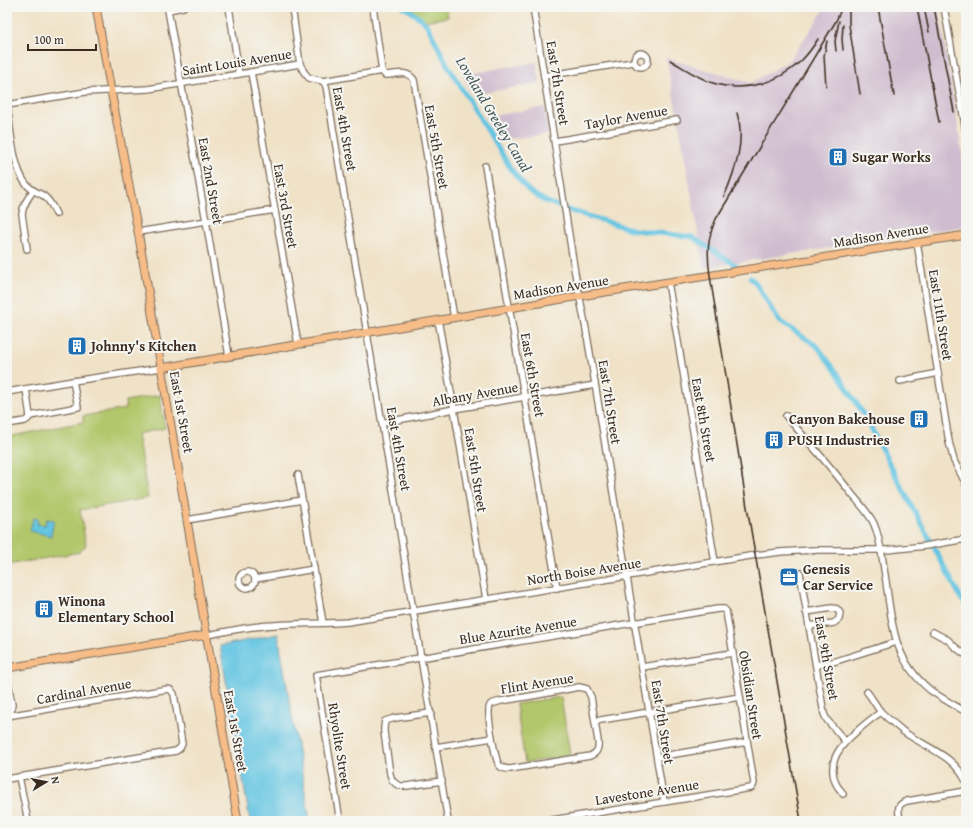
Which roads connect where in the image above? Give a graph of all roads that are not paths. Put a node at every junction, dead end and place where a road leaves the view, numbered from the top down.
1 (96, 7) edge
2 (183, 7) edge
3 (229, 7) edge
4 (292, 7) edge
5 (373, 7) edge
6 (534, 7) edge
7 (944, 7) edge
8 (633, 62) dead end
9 (300, 64) junction
10 (382, 71) junction
11 (251, 72) junction
12 (239, 74) junction
13 (544, 76) junction
14 (323, 81) junction
15 (182, 83) junction
16 (111, 91) junction
17 (8, 105) edge
18 (677, 120) dead end
19 (966, 131) edge
20 (555, 141) junction
21 (485, 166) dead end
22 (33, 191) junction
23 (275, 210) junction
24 (56, 214) dead end
25 (206, 221) junction
26 (138, 232) junction
27 (966, 235) edge
28 (917, 242) junction
29 (27, 249) dead end
30 (668, 282) junction
31 (580, 296) junction
32 (509, 308) junction
33 (454, 318) junction
34 (437, 321) junction
35 (367, 333) junction
36 (298, 344) junction
37 (229, 356) junction
38 (161, 368) junction
39 (938, 373) junction
40 (73, 381) junction
41 (900, 381) dead end
42 (595, 385) junction
43 (26, 389) junction
44 (7, 392) edge
45 (524, 398) junction
46 (454, 409) junction
47 (30, 416) junction
48 (786, 416) dead end
49 (382, 423) junction
50 (7, 424) edge
51 (298, 475) dead end
52 (966, 484) edge
53 (302, 500) junction
54 (187, 520) junction
55 (966, 539) edge
56 (881, 550) junction
57 (716, 562) junction
58 (314, 569) junction
59 (800, 573) dead end
60 (627, 576) junction
61 (255, 579) dead end
62 (557, 588) junction
63 (486, 599) junction
64 (724, 609) joint
65 (414, 611) junction
66 (806, 612) junction
67 (634, 623) junction
68 (323, 624) junction
69 (809, 626) junction
70 (933, 632) dead end
71 (207, 635) junction
72 (896, 642) junction
73 (732, 653) junction
74 (966, 655) edge
75 (422, 657) junction
76 (816, 665) junction
77 (642, 667) junction
78 (7, 668) edge
79 (316, 675) joint
80 (7, 677) edge
81 (867, 692) dead end
82 (740, 697) junction
83 (649, 712) junction
84 (881, 712) junction
85 (966, 712) edge
86 (431, 713) junction
87 (8, 714) edge
88 (595, 721) junction
89 (492, 738) junction
90 (846, 741) junction
91 (747, 742) junction
92 (436, 747) junction
93 (656, 757) junction
94 (20, 777) junction
95 (7, 779) edge
96 (442, 781) junction
97 (966, 781) edge
98 (753, 786) joint
99 (966, 791) edge
100 (843, 794) dead end
101 (664, 802) junction
102 (28, 821) edge
103 (238, 821) edge
104 (340, 821) edge
105 (448, 821) edge
106 (546, 821) edge
107 (900, 821) edge

1 - 16 main road, East 1st Street
2 - 15 street, East 2nd Street
3 - 12 street
4 - 9 street
5 - 10 street
6 - 13 street, East 7th Street
7 - 19 street
8 - 13 street
9 - 11 street, Saint Louis Avenue
9 - 14 street, Saint Louis Avenue
10 - 14 street
10 - 33 street, East 5th Street
11 - 12 street, Saint Louis Avenue
11 - 23 street, East 3rd Street
12 - 15 street, Saint Louis Avenue
13 - 20 street, East 7th Street
14 - 35 street, East 4th Street
15 - 16 street, Saint Louis Avenue
15 - 25 street, East 2nd Street
16 - 17 street, Saint Louis Avenue
16 - 26 main road, East 1st Street
17 - 22 street
18 - 20 street, Taylor Avenue
20 - 31 street, East 7th Street
21 - 32 street, East 6th Street
22 - 24 street
22 - 29 street
23 - 25 street
23 - 36 street, East 3rd Street
25 - 26 street
25 - 37 street, East 2nd Street
26 - 38 main road, East 1st Street
27 - 28 main road, Madison Avenue
28 - 30 main road, Madison Avenue
28 - 39 street, East 11th Street
30 - 31 main road, Madison Avenue
30 - 57 street, East 8th Street
31 - 32 main road, Madison Avenue
31 - 42 street, East 7th Street
32 - 33 main road, Madison Avenue
32 - 45 street, East 6th Street
33 - 34 main road, Madison Avenue
34 - 35 main road, Madison Avenue
34 - 46 street, East 5th Street
35 - 36 main road, Madison Avenue
35 - 49 street, East 4th Street
36 - 37 main road, Madison Avenue
37 - 38 main road, Madison Avenue
38 - 40 street
38 - 54 main road, East 1st Street
39 - 41 street
39 - 52 street, East 11th Street
40 - 43 street
40 - 47 street
42 - 45 street, Albany Avenue
42 - 60 street, East 7th Street
43 - 44 street
43 - 47 street
45 - 46 street, Albany Avenue
45 - 62 street, East 6th Street
46 - 49 street, Albany Avenue
46 - 63 street, East 5th Street
47 - 50 street
48 - 56 street
49 - 65 street, East 4th Street
51 - 53 street
53 - 54 street
53 - 58 street
54 - 71 main road, East 1st Street
55 - 56 street, North Boise Avenue
56 - 57 street, North Boise Avenue
56 - 72 street
57 - 60 street, North Boise Avenue
58 - 61 street
58 - 68 street
59 - 66 street, East 9th Street
60 - 62 street, North Boise Avenue
60 - 67 street, East 7th Street
62 - 63 street, North Boise Avenue
63 - 65 street, North Boise Avenue
64 - 67 street, Blue Azurite Avenue
64 - 73 street, Obsidian Street
65 - 68 street, North Boise Avenue
65 - 75 street, East 4th Street
66 - 69 street, East 9th Street
66 - 69 street
67 - 75 street, Blue Azurite Avenue
67 - 77 street, East 7th Street
68 - 71 street, North Boise Avenue
69 - 76 street, East 9th Street
70 - 74 street
71 - 78 main road
71 - 103 main road, East 1st Street
72 - 76 street
72 - 85 street
73 - 77 street
73 - 82 street, Obsidian Street
75 - 79 street, Blue Azurite Avenue
75 - 86 street, East 4th Street
76 - 90 street, East 9th Street
77 - 83 street, East 7th Street
79 - 104 street, Rhyolite Street
80 - 87 street
81 - 84 street
82 - 83 street
82 - 91 street, Obsidian Street
83 - 88 street
83 - 93 street, East 7th Street
84 - 90 street
84 - 97 street
86 - 92 street, East 4th Street
86 - 96 street
87 - 94 street, Cardinal Avenue
88 - 89 street
88 - 89 street, Flint Avenue
89 - 92 street
90 - 100 street
91 - 93 street
91 - 98 street, Obsidian Street
92 - 96 street, East 4th Street
93 - 101 street, East 7th Street
94 - 95 street
94 - 102 street
96 - 105 street, East 4th Street
98 - 101 street, Lavestone Avenue
99 - 107 street
101 - 106 street, Lavestone Avenue

